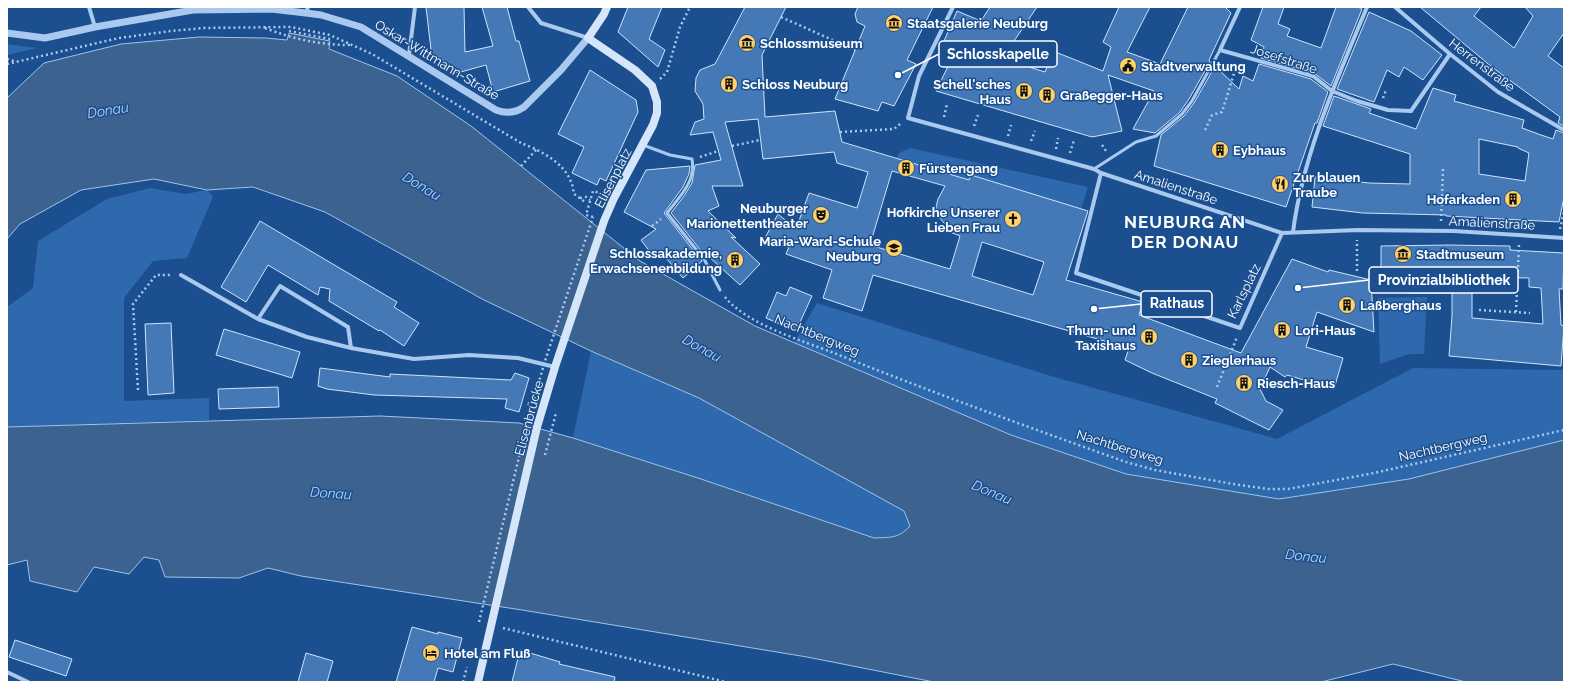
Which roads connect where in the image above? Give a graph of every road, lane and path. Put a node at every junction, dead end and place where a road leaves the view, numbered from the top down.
1 (89, 7) edge
2 (415, 7) edge
3 (528, 7) edge
4 (607, 7) edge
5 (690, 7) edge
6 (953, 7) edge
7 (1367, 7) edge
8 (1395, 7) edge
9 (1238, 8) edge
10 (307, 10) edge
11 (781, 17) dead end
12 (95, 27) junction
13 (263, 27) junction
14 (290, 31) dead end
15 (7, 33) edge
16 (588, 38) junction
17 (330, 39) dead end
18 (352, 45) junction
19 (854, 50) dead end
20 (1220, 50) junction
21 (1450, 54) junction
22 (409, 55) junction
23 (1240, 56) junction
24 (7, 59) edge
25 (16, 62) junction
26 (7, 64) edge
27 (667, 72) dead end
28 (1332, 91) junction
29 (947, 104) dead end
30 (908, 118) junction
31 (941, 127) junction
32 (1205, 130) dead end
33 (1564, 130) edge
34 (840, 132) dead end
35 (760, 140) dead end
36 (643, 146) junction
37 (732, 146) dead end
38 (537, 149) junction
39 (718, 151) dead end
40 (692, 159) junction
41 (521, 166) dead end
42 (1094, 169) junction
43 (1443, 169) dead end
44 (1101, 173) junction
45 (603, 194) dead end
46 (580, 198) junction
47 (590, 200) junction
48 (585, 202) dead end
49 (1564, 212) edge
50 (604, 221) joint
51 (1358, 230) junction
52 (1441, 230) junction
53 (1293, 232) junction
54 (1282, 233) junction
55 (1520, 235) junction
56 (1558, 237) junction
57 (1564, 238) edge
58 (699, 252) dead end
59 (703, 257) dead end
60 (1357, 271) dead end
61 (181, 275) joint
62 (720, 290) joint
63 (1479, 310) dead end
64 (1516, 312) junction
65 (1530, 313) dead end
66 (258, 319) junction
67 (1240, 328) junction
68 (351, 348) junction
69 (544, 364) junction
70 (555, 367) junction
71 (1217, 387) dead end
72 (138, 390) dead end
73 (1564, 430) edge
74 (479, 622) dead end
75 (502, 628) dead end
76 (7, 672) edge
77 (709, 677) junction
78 (28, 682) edge
79 (478, 682) edge
80 (706, 682) edge
81 (726, 682) edge

1 - 12 street
2 - 22 street
3 - 16 street
4 - 16 main road
5 - 27 path
6 - 30 street
7 - 28 street
8 - 21 street, Herrenstraße
9 - 20 street
10 - 12 street, Oskar-Wittmann-Straße
10 - 22 street, Oskar-Wittmann-Straße
11 - 19 path
12 - 15 street, Oskar-Wittmann-Straße
13 - 18 path
13 - 18 path
13 - 25 path
14 - 17 path
16 - 22 street, Oskar-Wittmann-Straße
16 - 36 main road, Elisenplatz
18 - 38 path
20 - 23 street, Josefstraße
20 - 42 lane
21 - 28 street, Josefstraße
21 - 33 street, Herrenstraße
23 - 28 street, Josefstraße
23 - 32 path
24 - 25 path
25 - 26 path
28 - 53 street
29 - 31 path
30 - 31 street, Amalienstraße
30 - 34 path
31 - 42 street, Amalienstraße
35 - 37 path
36 - 40 lane, Elisenplatz
36 - 50 main road, Elisenplatz
38 - 41 path
38 - 46 path
39 - 40 path
40 - 58 lane
42 - 44 street, Amalienstraße
43 - 52 path
44 - 54 street, Amalienstraße
44 - 67 street, Karlsplatz
45 - 47 path
46 - 47 path
46 - 48 path
47 - 69 path, bridge
49 - 56 path
50 - 70 main road, Elisenbrücke
51 - 52 street, Amalienstraße
51 - 53 street, Amalienstraße
51 - 60 path
52 - 55 street, Amalienstraße
53 - 54 street, Amalienstraße
54 - 67 street, Karlsplatz
55 - 56 street, Amalienstraße
55 - 64 path
56 - 57 street, Amalienstraße
59 - 62 lane
61 - 66 street
61 - 72 path
62 - 73 path, Nachtbergweg
63 - 64 path
64 - 65 path
66 - 68 street
66 - 68 street
67 - 71 path
68 - 69 street
69 - 70 street
69 - 74 path, bridge
70 - 79 main road, Elisenbrücke
75 - 77 path
76 - 78 street
77 - 80 path
77 - 81 path

